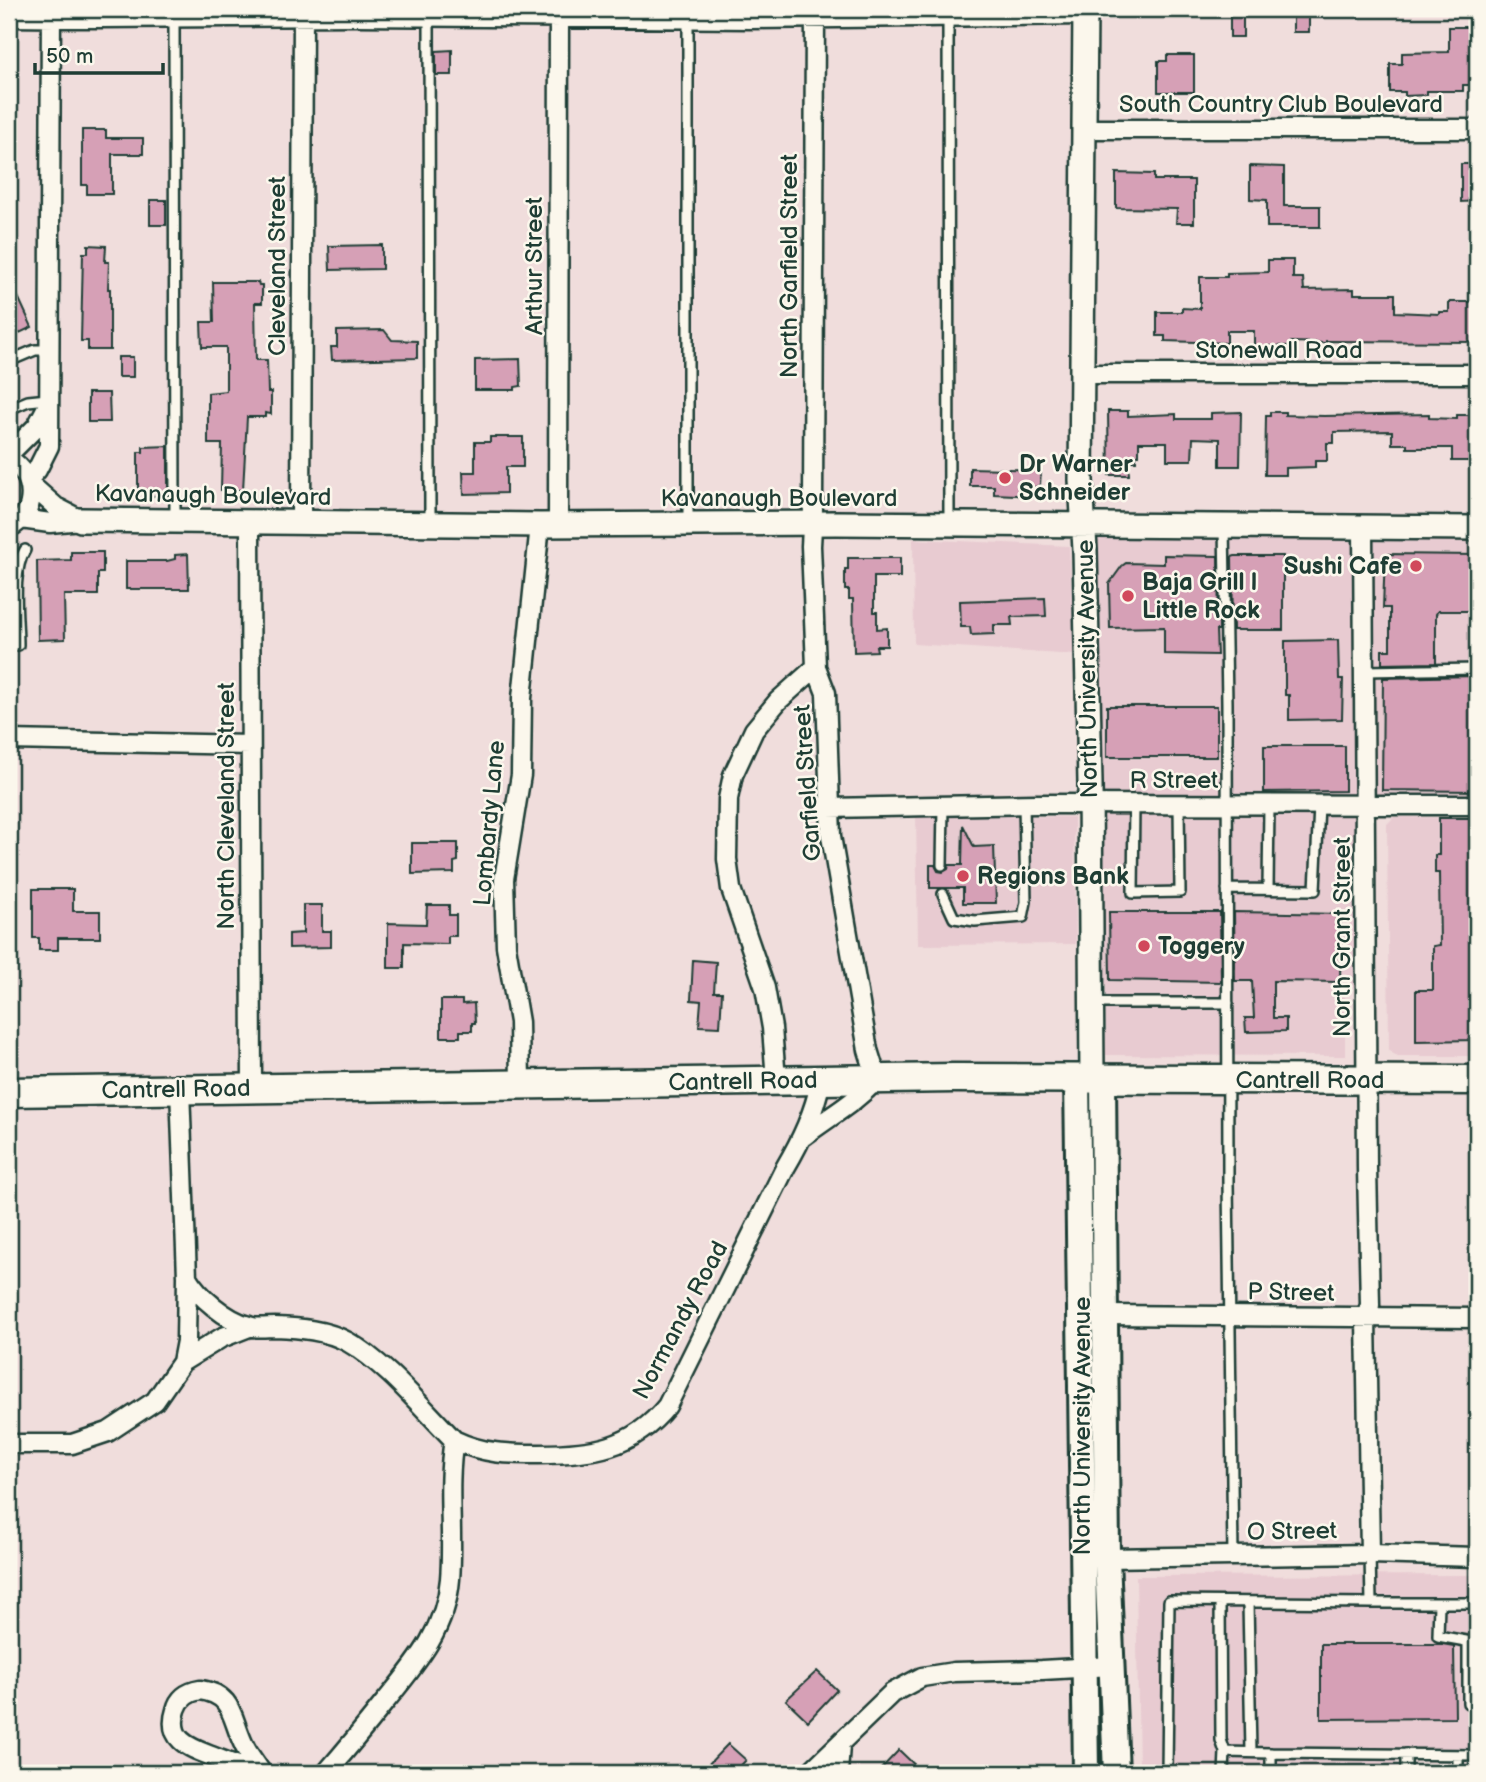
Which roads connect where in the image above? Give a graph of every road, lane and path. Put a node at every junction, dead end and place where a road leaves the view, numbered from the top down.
1 (1085, 12) edge
2 (51, 13) edge
3 (174, 13) edge
4 (303, 13) edge
5 (429, 13) edge
6 (559, 13) edge
7 (688, 13) edge
8 (815, 13) edge
9 (948, 13) edge
10 (9, 16) edge
11 (1085, 129) junction
12 (1477, 129) edge
13 (48, 350) junction
14 (9, 361) edge
15 (1080, 374) junction
16 (1477, 374) edge
17 (48, 402) junction
18 (9, 409) edge
19 (9, 457) edge
20 (29, 482) junction
21 (81, 520) junction
22 (175, 522) junction
23 (250, 522) junction
24 (301, 523) junction
25 (430, 524) junction
26 (549, 524) junction
27 (812, 524) junction
28 (688, 525) junction
29 (949, 526) junction
30 (1084, 526) junction
31 (1224, 526) junction
32 (13, 528) edge
33 (1363, 528) junction
34 (1477, 528) edge
35 (25, 550) dead end
36 (9, 646) edge
37 (816, 667) junction
38 (1477, 669) edge
39 (1365, 671) junction
40 (9, 740) edge
41 (250, 745) junction
42 (1024, 804) junction
43 (1090, 805) junction
44 (1134, 805) junction
45 (1180, 805) junction
46 (1227, 805) junction
47 (1269, 805) junction
48 (1319, 805) junction
49 (1366, 805) junction
50 (1477, 805) edge
51 (943, 806) junction
52 (828, 808) junction
53 (942, 865) dead end
54 (1227, 889) junction
55 (1268, 889) junction
56 (943, 894) dead end
57 (1091, 1003) junction
58 (1228, 1003) junction
59 (1091, 1078) junction
60 (877, 1079) junction
61 (1228, 1079) junction
62 (776, 1080) junction
63 (821, 1080) junction
64 (1367, 1080) junction
65 (1477, 1080) edge
66 (520, 1084) junction
67 (252, 1088) junction
68 (180, 1089) junction
69 (9, 1092) edge
70 (804, 1136) junction
71 (187, 1277) junction
72 (1105, 1315) junction
73 (1230, 1316) junction
74 (1366, 1318) junction
75 (1477, 1318) edge
76 (249, 1327) junction
77 (181, 1362) junction
78 (454, 1440) junction
79 (9, 1444) edge
80 (1370, 1555) junction
81 (1233, 1556) junction
82 (1477, 1557) edge
83 (1107, 1558) junction
84 (1220, 1602) junction
85 (1248, 1602) junction
86 (1371, 1603) junction
87 (1439, 1603) junction
88 (1477, 1604) edge
89 (1473, 1642) edge
90 (1112, 1666) junction
91 (1083, 1667) junction
92 (1473, 1703) edge
93 (840, 1745) junction
94 (1225, 1752) junction
95 (1251, 1752) junction
96 (1271, 1753) junction
97 (1406, 1754) junction
98 (1458, 1755) junction
99 (1477, 1755) edge
100 (262, 1772) edge
101 (326, 1773) edge
102 (809, 1773) edge
103 (838, 1773) edge
104 (1086, 1773) edge
105 (1116, 1773) edge
106 (1167, 1773) edge
107 (1224, 1773) edge
108 (1271, 1773) edge
109 (1406, 1773) edge
110 (1458, 1773) edge

1 - 9 street
1 - 11 street, North University Avenue
2 - 3 street
2 - 10 street
2 - 13 street
3 - 4 street
3 - 22 lane
4 - 5 street
4 - 24 street, Cleveland Street
5 - 6 street
5 - 25 lane
6 - 7 street
6 - 26 street, Arthur Street
7 - 8 street
7 - 28 lane
8 - 9 street
8 - 27 street, North Garfield Street
9 - 29 lane
11 - 12 street, South Country Club Boulevard
11 - 15 street, North University Avenue
13 - 14 lane
13 - 17 street
15 - 16 street, Stonewall Road
15 - 30 street, North University Avenue
17 - 18 lane
17 - 19 street
17 - 20 street
19 - 20 street
20 - 21 street
20 - 32 street
21 - 22 street, Kavanaugh Boulevard
21 - 32 street
22 - 23 street, Kavanaugh Boulevard
23 - 24 street, Kavanaugh Boulevard
23 - 41 street, North Cleveland Street
24 - 25 street, Kavanaugh Boulevard
25 - 26 street, Kavanaugh Boulevard
26 - 28 street, Kavanaugh Boulevard
26 - 66 street, Lombardy Lane
27 - 28 street, Kavanaugh Boulevard
27 - 29 street, Kavanaugh Boulevard
27 - 37 street, Garfield Street
29 - 30 street, Kavanaugh Boulevard
30 - 31 street, Kavanaugh Boulevard
30 - 43 street, North University Avenue
31 - 33 street, Kavanaugh Boulevard
31 - 46 lane
33 - 34 street, Kavanaugh Boulevard
33 - 39 street, North Grant Street
35 - 36 lane
37 - 52 street, Garfield Street
37 - 62 street
38 - 39 lane
39 - 49 street, North Grant Street
40 - 41 street
41 - 67 street, North Cleveland Street
42 - 43 street, R Street
42 - 51 street, R Street
42 - 56 lane
43 - 44 street, R Street
43 - 57 street, North University Avenue
44 - 45 street, R Street
44 - 45 lane
45 - 46 street, R Street
46 - 47 street, R Street
46 - 54 lane
47 - 48 street, R Street
47 - 55 lane
48 - 49 street, R Street
48 - 55 lane
49 - 50 street, R Street
49 - 64 street, North Grant Street
51 - 52 street, R Street
51 - 53 lane
52 - 60 street, Garfield Street
54 - 55 lane
54 - 58 lane
57 - 58 lane
57 - 59 street, North University Avenue
58 - 61 lane
59 - 60 main road, Cantrell Road
59 - 61 main road, Cantrell Road
59 - 72 main road, North University Avenue
59 - 91 main road, North University Avenue
60 - 63 main road, Cantrell Road
60 - 70 street, Normandy Road
61 - 64 main road, Cantrell Road
61 - 73 lane
62 - 63 main road, Cantrell Road
62 - 66 main road, Cantrell Road
63 - 70 street, Normandy Road
64 - 65 main road, Cantrell Road
64 - 74 street, North Grant Street
66 - 67 main road, Cantrell Road
67 - 68 main road, Cantrell Road
68 - 69 main road, Cantrell Road
68 - 71 street
70 - 78 street, Normandy Road
71 - 76 street, Normandy Road
71 - 77 street
72 - 73 street, P Street
72 - 83 main road, North University Avenue
73 - 74 street, P Street
73 - 81 lane
74 - 75 street, P Street
74 - 80 street, North Grant Street
76 - 77 street, Normandy Road
76 - 78 street, Normandy Road
77 - 79 street
78 - 101 street
80 - 81 street, O Street
80 - 82 street, O Street
80 - 86 lane
81 - 83 street, O Street
83 - 90 main road, North University Avenue
84 - 85 lane
84 - 94 lane
84 - 106 lane
85 - 86 lane
85 - 95 lane
86 - 87 lane
87 - 88 lane
87 - 89 lane
89 - 92 lane
90 - 91 street
90 - 105 main road, North University Avenue
91 - 93 street
91 - 104 main road, North University Avenue
93 - 102 street
93 - 103 street
94 - 95 lane
94 - 107 lane
95 - 96 lane
96 - 97 lane
96 - 108 lane
97 - 98 lane
97 - 109 lane
98 - 99 lane
98 - 110 lane
100 - 100 street

